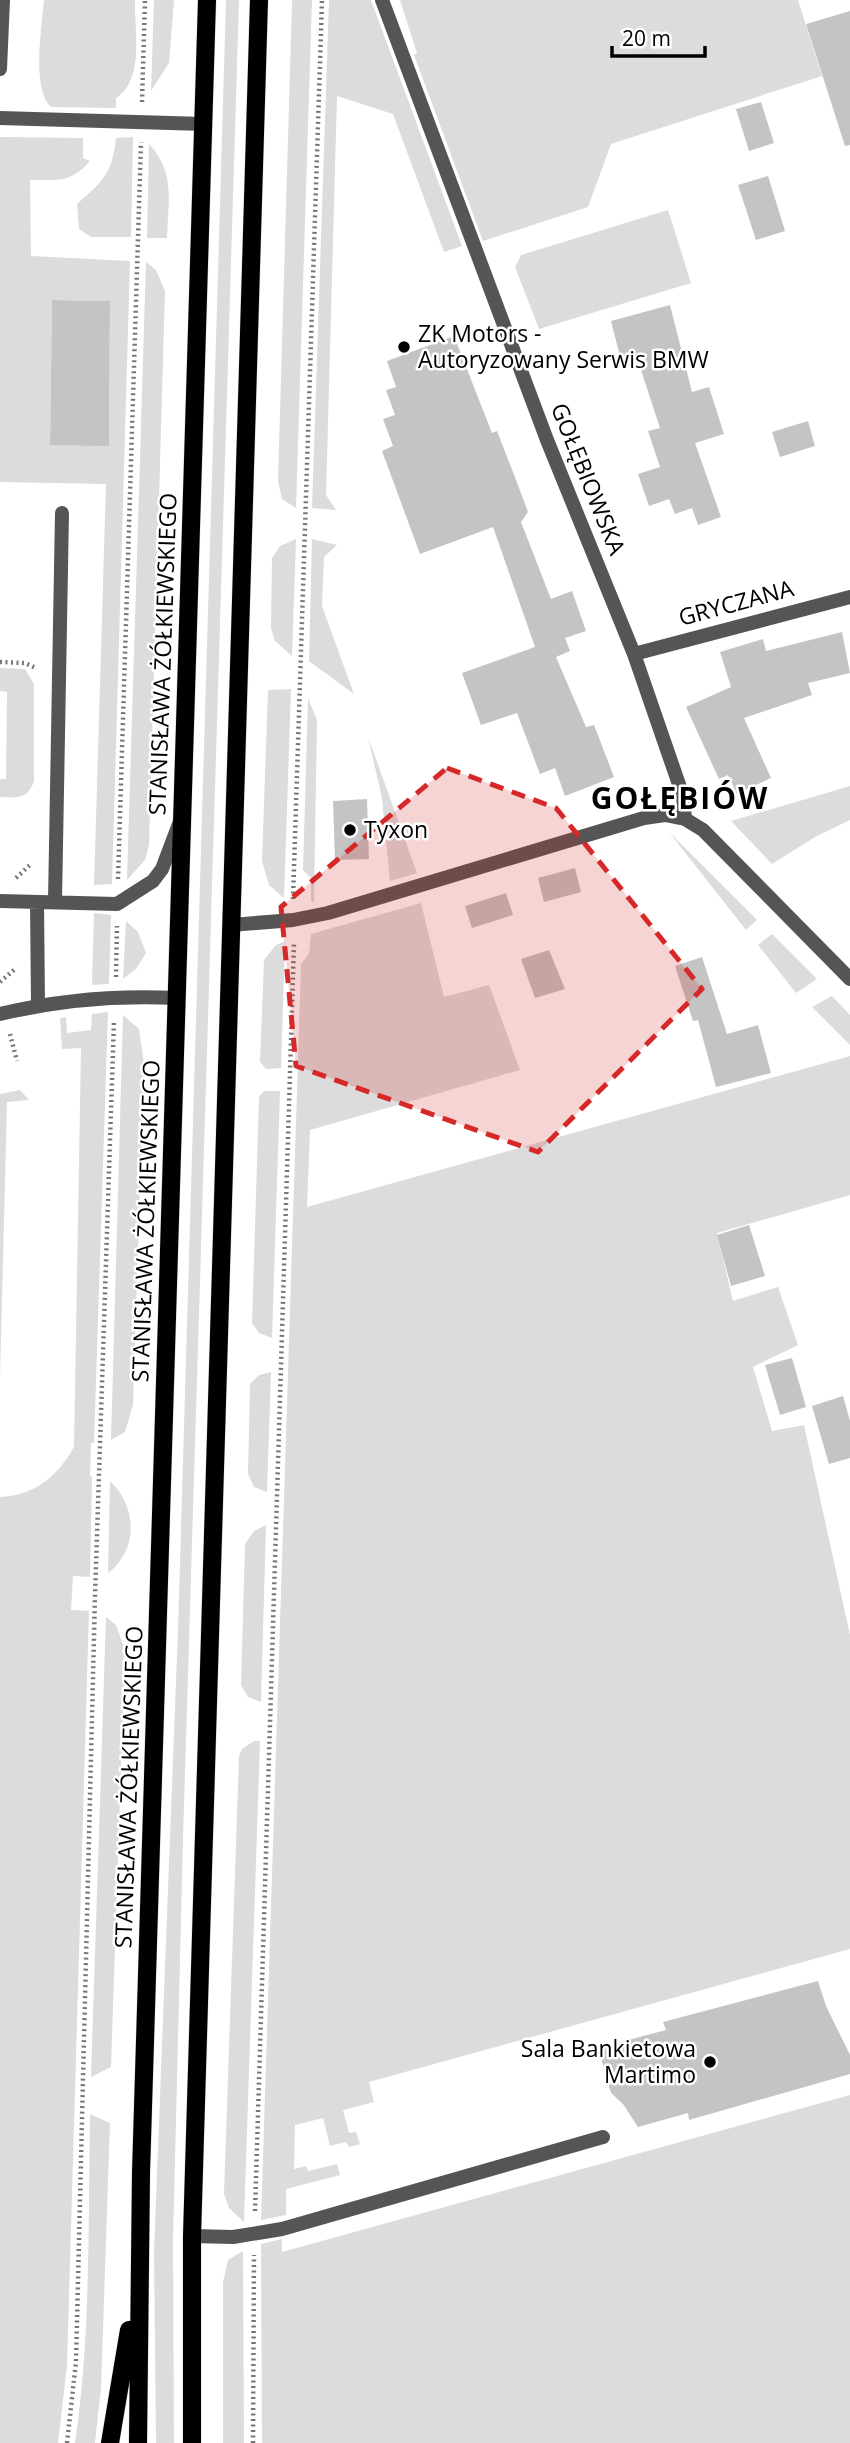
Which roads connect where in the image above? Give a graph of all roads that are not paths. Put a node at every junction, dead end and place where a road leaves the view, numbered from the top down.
1 (3, 0) edge
2 (207, 0) edge
3 (259, 0) edge
4 (382, 0) edge
5 (0, 69) edge
6 (0, 118) edge
7 (204, 124) junction
8 (62, 513) dead end
9 (850, 597) edge
10 (634, 654) junction
11 (183, 816) junction
12 (685, 819) junction
13 (0, 901) edge
14 (55, 901) junction
15 (37, 902) junction
16 (231, 925) junction
17 (850, 979) edge
18 (177, 998) junction
19 (38, 1005) junction
20 (0, 1014) edge
21 (603, 2137) dead end
22 (192, 2236) junction
23 (139, 2257) junction
24 (110, 2443) edge
25 (138, 2443) edge
26 (192, 2443) edge

1 - 5 street
2 - 7 main road, STANISŁAWA ŻÓŁKIEWSKIEGO
3 - 16 main road
4 - 10 street, GOŁĘBIOWSKA
6 - 7 street
7 - 11 main road, STANISŁAWA ŻÓŁKIEWSKIEGO
8 - 14 street
9 - 10 street, GRYCZANA
10 - 12 street, GOŁĘBIOWSKA
11 - 14 street
11 - 18 main road, STANISŁAWA ŻÓŁKIEWSKIEGO
12 - 16 street
12 - 17 street
13 - 15 street
14 - 15 street
15 - 19 street
16 - 22 main road
18 - 19 street
18 - 23 main road, STANISŁAWA ŻÓŁKIEWSKIEGO
19 - 20 street
21 - 22 street
22 - 26 main road
23 - 24 main road
23 - 25 main road, STANISŁAWA ŻÓŁKIEWSKIEGO

